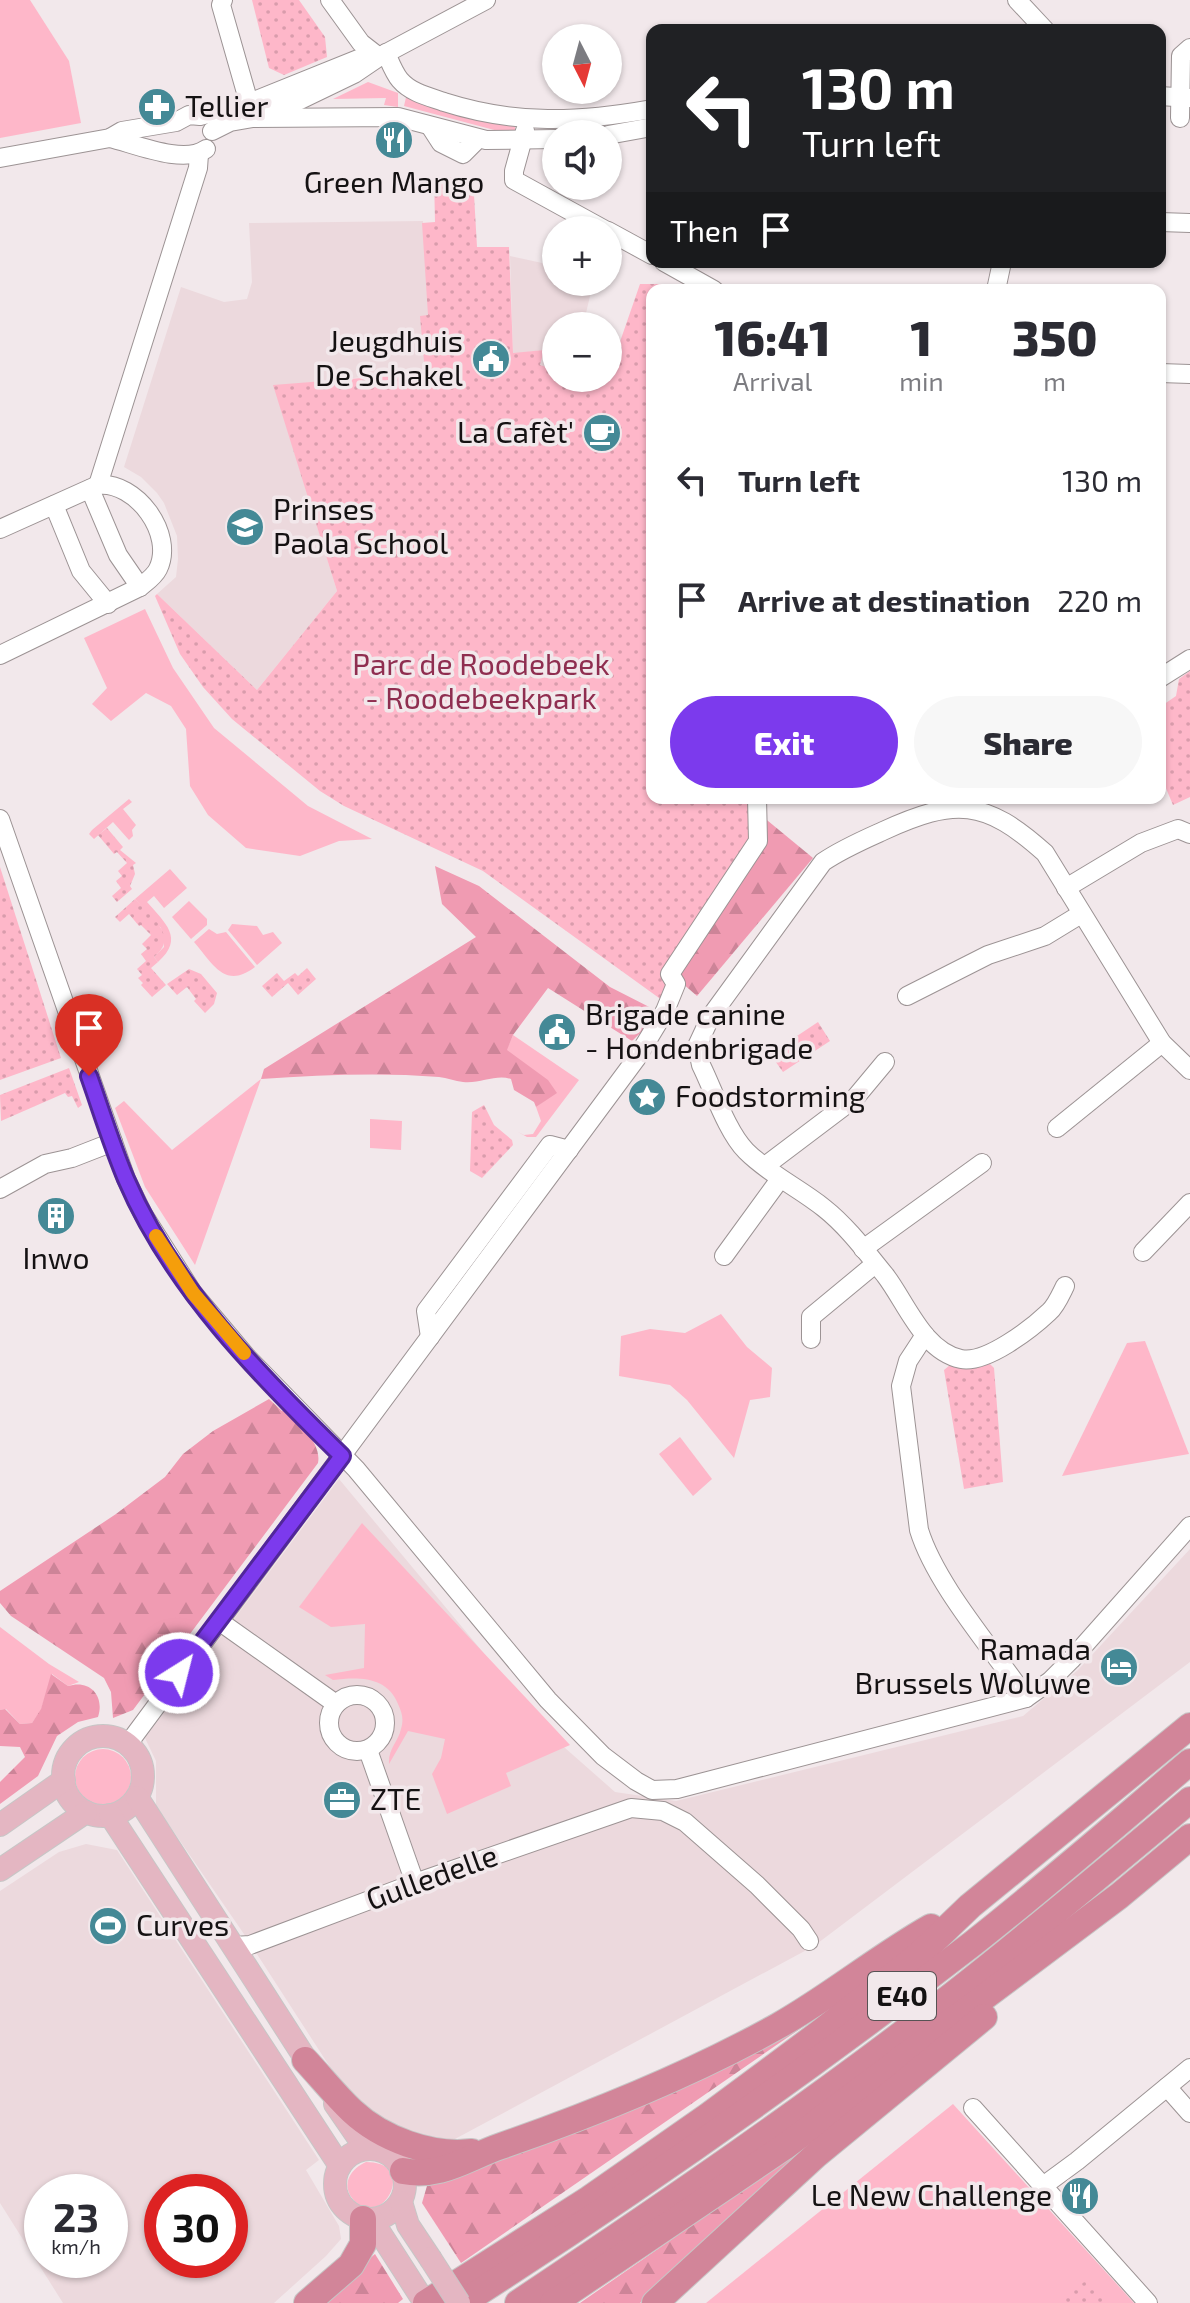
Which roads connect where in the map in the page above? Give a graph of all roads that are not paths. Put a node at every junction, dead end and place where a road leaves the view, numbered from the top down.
1 (223, 0) edge
2 (330, 0) edge
3 (486, 0) edge
4 (1017, 0) edge
5 (1039, 24) edge
6 (1190, 48) edge
7 (382, 55) junction
8 (1185, 98) edge
9 (251, 110) junction
10 (646, 110) edge
11 (1185, 118) edge
12 (526, 120) junction
13 (176, 122) junction
14 (206, 124) junction
15 (430, 126) junction
16 (646, 128) edge
17 (622, 132) edge
18 (110, 138) junction
19 (478, 139) junction
20 (542, 139) edge
21 (524, 140) junction
22 (193, 154) junction
23 (0, 158) edge
24 (580, 216) edge
25 (1166, 222) edge
26 (1190, 223) edge
27 (622, 239) edge
28 (646, 252) edge
29 (675, 268) edge
30 (703, 284) edge
31 (1166, 373) edge
32 (1190, 374) edge
33 (94, 487) junction
34 (54, 505) junction
35 (0, 529) edge
36 (140, 587) junction
37 (108, 604) junction
38 (0, 655) edge
39 (1190, 659) edge
40 (1166, 674) edge
41 (757, 804) edge
42 (0, 819) edge
43 (1190, 834) edge
44 (1066, 888) junction
45 (1081, 914) junction
46 (907, 996) dead end
47 (1162, 1043) junction
48 (885, 1062) dead end
49 (1190, 1070) edge
50 (1057, 1128) dead end
51 (113, 1142) junction
52 (982, 1163) dead end
53 (765, 1166) junction
54 (780, 1179) junction
55 (0, 1189) edge
56 (1190, 1203) edge
57 (863, 1249) junction
58 (1143, 1252) dead end
59 (724, 1256) dead end
60 (875, 1264) junction
61 (1065, 1286) dead end
62 (925, 1335) junction
63 (811, 1339) dead end
64 (342, 1456) junction
65 (1190, 1526) edge
66 (219, 1621) junction
67 (1026, 1698) junction
68 (336, 1704) junction
69 (1190, 1726) edge
70 (128, 1744) junction
71 (368, 1750) junction
72 (1190, 1762) edge
73 (64, 1780) junction
74 (137, 1797) junction
75 (1190, 1800) edge
76 (86, 1812) junction
77 (110, 1815) junction
78 (0, 1825) edge
79 (1190, 1837) edge
80 (0, 1870) edge
81 (415, 1883) junction
82 (1119, 1896) junction
83 (970, 1906) junction
84 (809, 1941) dead end
85 (234, 1946) junction
86 (305, 2060) junction
87 (1190, 2068) edge
88 (1167, 2087) junction
89 (973, 2108) dead end
90 (1190, 2113) edge
91 (366, 2149) junction
92 (492, 2149) junction
93 (340, 2166) junction
94 (403, 2171) junction
95 (1043, 2186) junction
96 (401, 2202) junction
97 (367, 2219) junction
98 (307, 2303) edge
99 (425, 2303) edge
100 (461, 2303) edge
101 (518, 2303) edge
102 (553, 2303) edge
103 (655, 2303) edge
104 (1148, 2303) edge

1 - 9 street
2 - 7 street
3 - 7 street
4 - 5 street
6 - 8 street
7 - 9 street
7 - 12 street
8 - 11 street
9 - 14 street
9 - 15 street
10 - 12 street
12 - 21 street
13 - 14 street
13 - 18 street
13 - 22 street
14 - 22 street
15 - 19 street
15 - 19 street
16 - 17 street
18 - 22 street
18 - 23 street
19 - 21 street
20 - 21 street
21 - 24 street
22 - 33 street
25 - 26 street
27 - 28 street
29 - 30 street
31 - 32 street
33 - 34 street
33 - 36 street
33 - 36 street
34 - 35 street
34 - 37 street
36 - 37 street
37 - 38 street
39 - 40 street
41 - 64 street
42 - 51 street
43 - 44 street
44 - 45 street
44 - 53 street
45 - 46 street
45 - 47 street
47 - 49 street
47 - 50 street
48 - 53 street
51 - 55 street
51 - 64 street
52 - 57 street
53 - 54 street
54 - 57 street
54 - 59 street
56 - 58 street
57 - 60 street
60 - 62 street
60 - 63 street
61 - 62 street
62 - 67 street
64 - 66 street
64 - 67 street
65 - 67 street
66 - 68 street
66 - 70 street
68 - 71 street
68 - 71 street
69 - 83 highway, E40
70 - 73 main road
70 - 74 main road
71 - 81 street
72 - 100 highway, E40
73 - 76 main road
73 - 78 main road
74 - 77 main road
74 - 85 main road
75 - 101 highway, E40
76 - 77 main road
76 - 80 main road
77 - 93 main road
79 - 82 highway, E40
81 - 84 street, Gulledelle
81 - 85 street, Gulledelle
82 - 102 highway, E40
82 - 103 highway
83 - 92 highway
83 - 99 highway, E40
85 - 86 main road
86 - 91 main road
86 - 92 highway
87 - 88 street
88 - 90 street
88 - 95 street
89 - 95 street
91 - 93 main road
91 - 94 main road
92 - 94 highway
93 - 97 main road
94 - 96 main road
95 - 104 street
96 - 97 main road
96 - 100 main road, bridge
97 - 98 highway
97 - 99 main road

